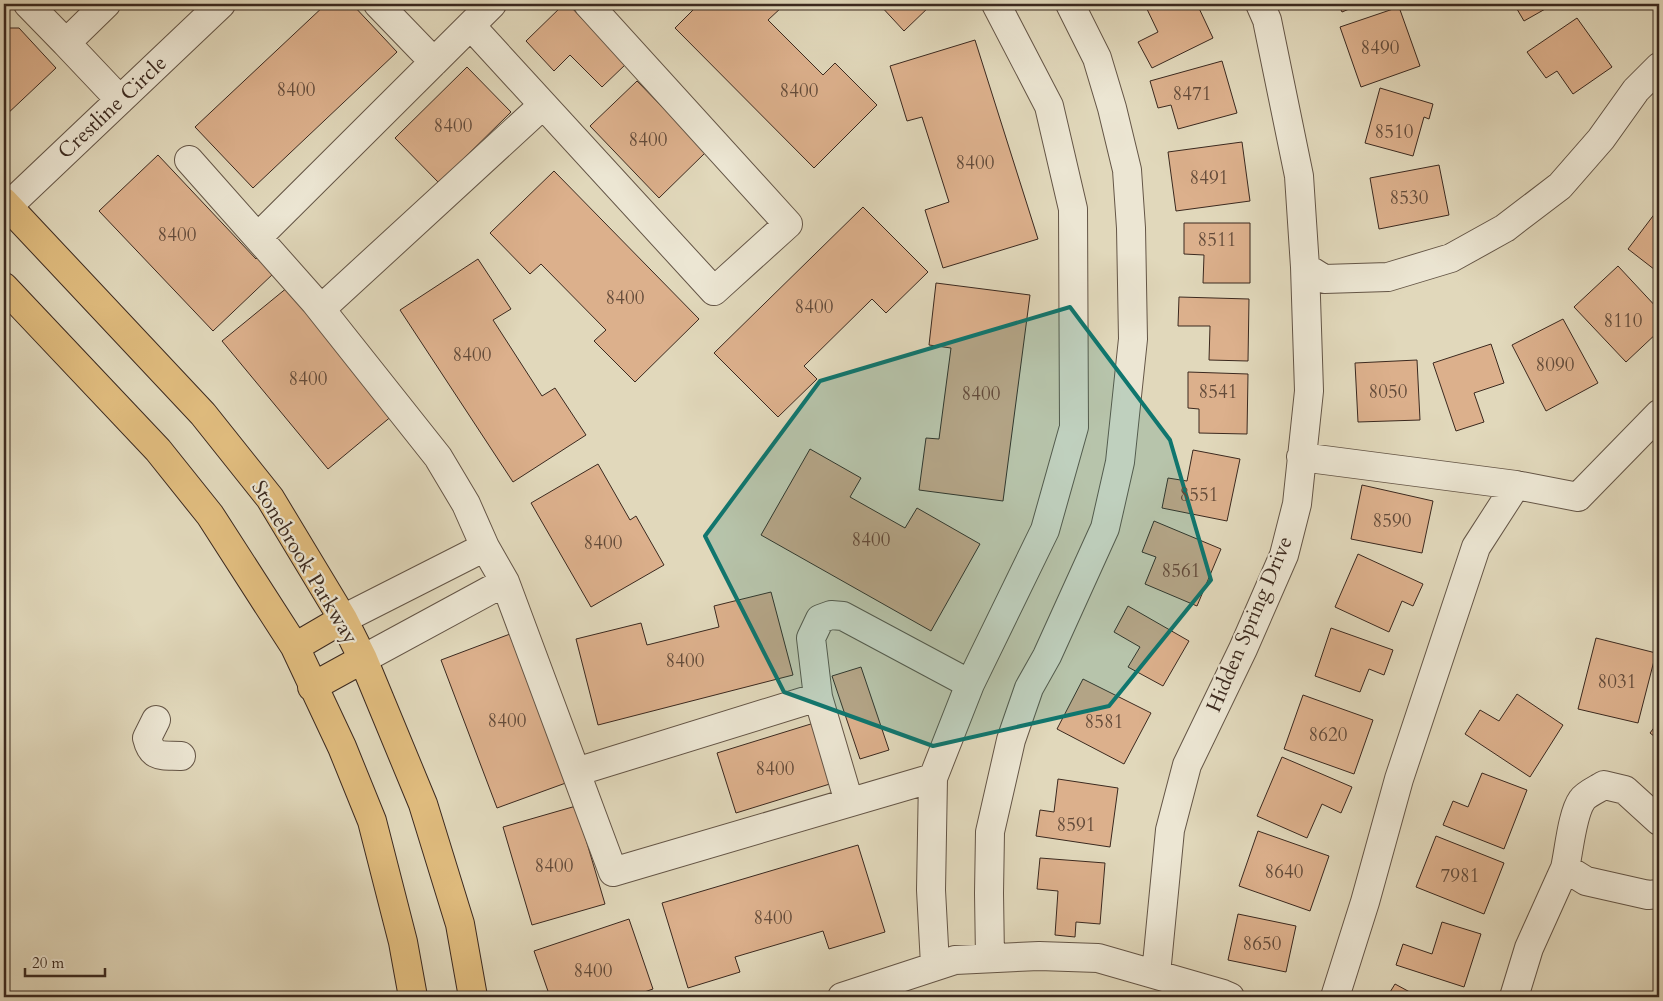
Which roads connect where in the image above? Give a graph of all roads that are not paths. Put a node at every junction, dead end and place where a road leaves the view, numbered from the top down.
1 (28, 4) edge
2 (106, 4) edge
3 (221, 4) edge
4 (378, 4) edge
5 (492, 4) edge
6 (588, 4) edge
7 (996, 4) edge
8 (1070, 4) edge
9 (1260, 4) edge
10 (470, 26) junction
11 (66, 43) junction
12 (434, 62) junction
13 (1659, 67) edge
14 (120, 100) junction
15 (543, 105) junction
16 (189, 160) dead end
17 (5, 206) edge
18 (258, 237) junction
19 (1305, 267) junction
20 (4, 286) edge
21 (321, 309) junction
22 (1659, 414) edge
23 (1302, 457) junction
24 (1516, 485) junction
25 (485, 547) junction
26 (505, 582) junction
27 (344, 619) junction
28 (295, 647) junction
29 (363, 660) junction
30 (970, 684) junction
31 (312, 687) junction
32 (818, 697) junction
33 (156, 720) dead end
34 (180, 756) dead end
35 (576, 772) junction
36 (933, 778) junction
37 (849, 802) junction
38 (1659, 822) edge
39 (1565, 868) junction
40 (1659, 894) edge
41 (990, 958) junction
42 (934, 965) junction
43 (1156, 974) junction
44 (413, 997) edge
45 (472, 997) edge
46 (842, 997) edge
47 (1230, 997) edge
48 (1335, 997) edge
49 (1514, 997) edge

1 - 11 street
2 - 11 street
3 - 14 street, Crestline Circle
4 - 12 street
5 - 10 street
6 - 15 street
7 - 30 street
8 - 41 street
9 - 19 street, Hidden Spring Drive
10 - 12 street
10 - 15 street
11 - 14 street
12 - 18 street
13 - 19 street
14 - 17 street, Crestline Circle
15 - 21 street
16 - 18 street
17 - 27 main road, Stonebrook Parkway
18 - 21 street
19 - 23 street, Hidden Spring Drive
20 - 28 main road
21 - 25 street
22 - 24 street
23 - 24 street
23 - 43 street, Hidden Spring Drive
24 - 48 street
25 - 26 street
25 - 27 street
26 - 29 street
26 - 35 street
27 - 28 main road
27 - 29 main road, Stonebrook Parkway
28 - 31 main road
29 - 31 main road
29 - 45 main road, Stonebrook Parkway
30 - 32 street
30 - 36 street
31 - 44 main road
32 - 35 street
32 - 37 street
33 - 34 street
35 - 37 street
36 - 37 street
36 - 42 street
38 - 39 street
39 - 40 street
39 - 49 street
41 - 42 street
41 - 43 street
42 - 46 street
43 - 47 street

